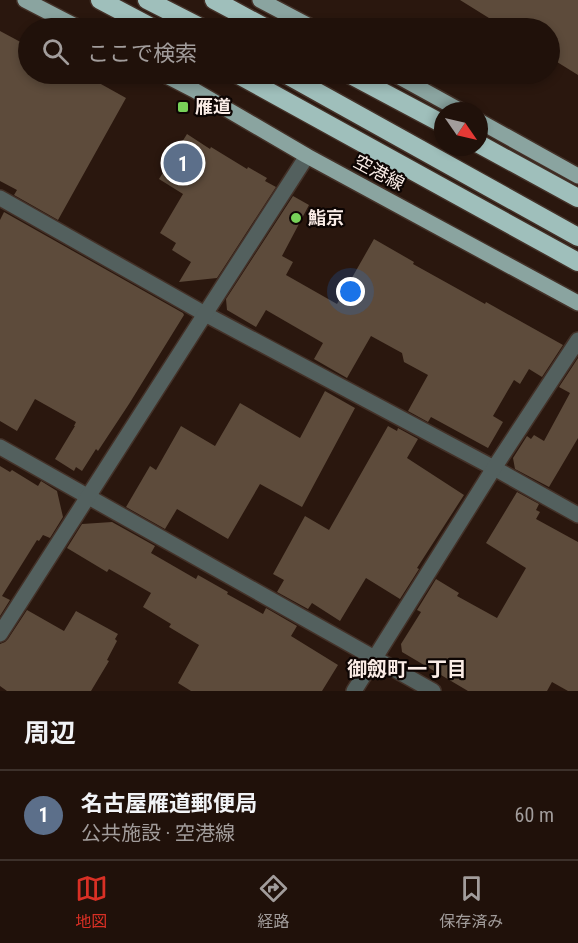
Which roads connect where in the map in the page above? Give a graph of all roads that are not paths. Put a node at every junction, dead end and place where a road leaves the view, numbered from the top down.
1 (25, 0) edge
2 (100, 0) edge
3 (147, 0) edge
4 (214, 0) edge
5 (260, 0) edge
6 (60, 18) edge
7 (134, 18) edge
8 (182, 18) edge
9 (247, 18) edge
10 (294, 18) edge
11 (182, 84) edge
12 (255, 84) edge
13 (303, 84) edge
14 (369, 84) edge
15 (412, 84) edge
16 (445, 102) edge
17 (434, 119) edge
18 (488, 126) edge
19 (488, 149) edge
20 (307, 156) junction
21 (578, 176) edge
22 (0, 198) edge
23 (578, 198) edge
24 (578, 237) edge
25 (578, 262) edge
26 (578, 303) edge
27 (205, 314) junction
28 (578, 340) edge
29 (0, 447) edge
30 (494, 468) junction
31 (88, 497) junction
32 (578, 515) edge
33 (0, 634) edge
34 (375, 658) junction
35 (354, 691) edge
36 (433, 691) edge

1 - 6 main road
2 - 7 highway
3 - 8 highway
4 - 9 highway
5 - 10 main road
11 - 20 main road, 空港線
12 - 25 highway
13 - 24 highway
14 - 17 highway
15 - 16 main road
18 - 21 main road
19 - 23 highway
20 - 26 main road, 空港線
20 - 27 street
22 - 27 street
27 - 30 street
27 - 31 street
28 - 30 street
29 - 31 street
30 - 32 street
30 - 34 street
31 - 33 street
31 - 34 street
34 - 35 street
34 - 36 street

